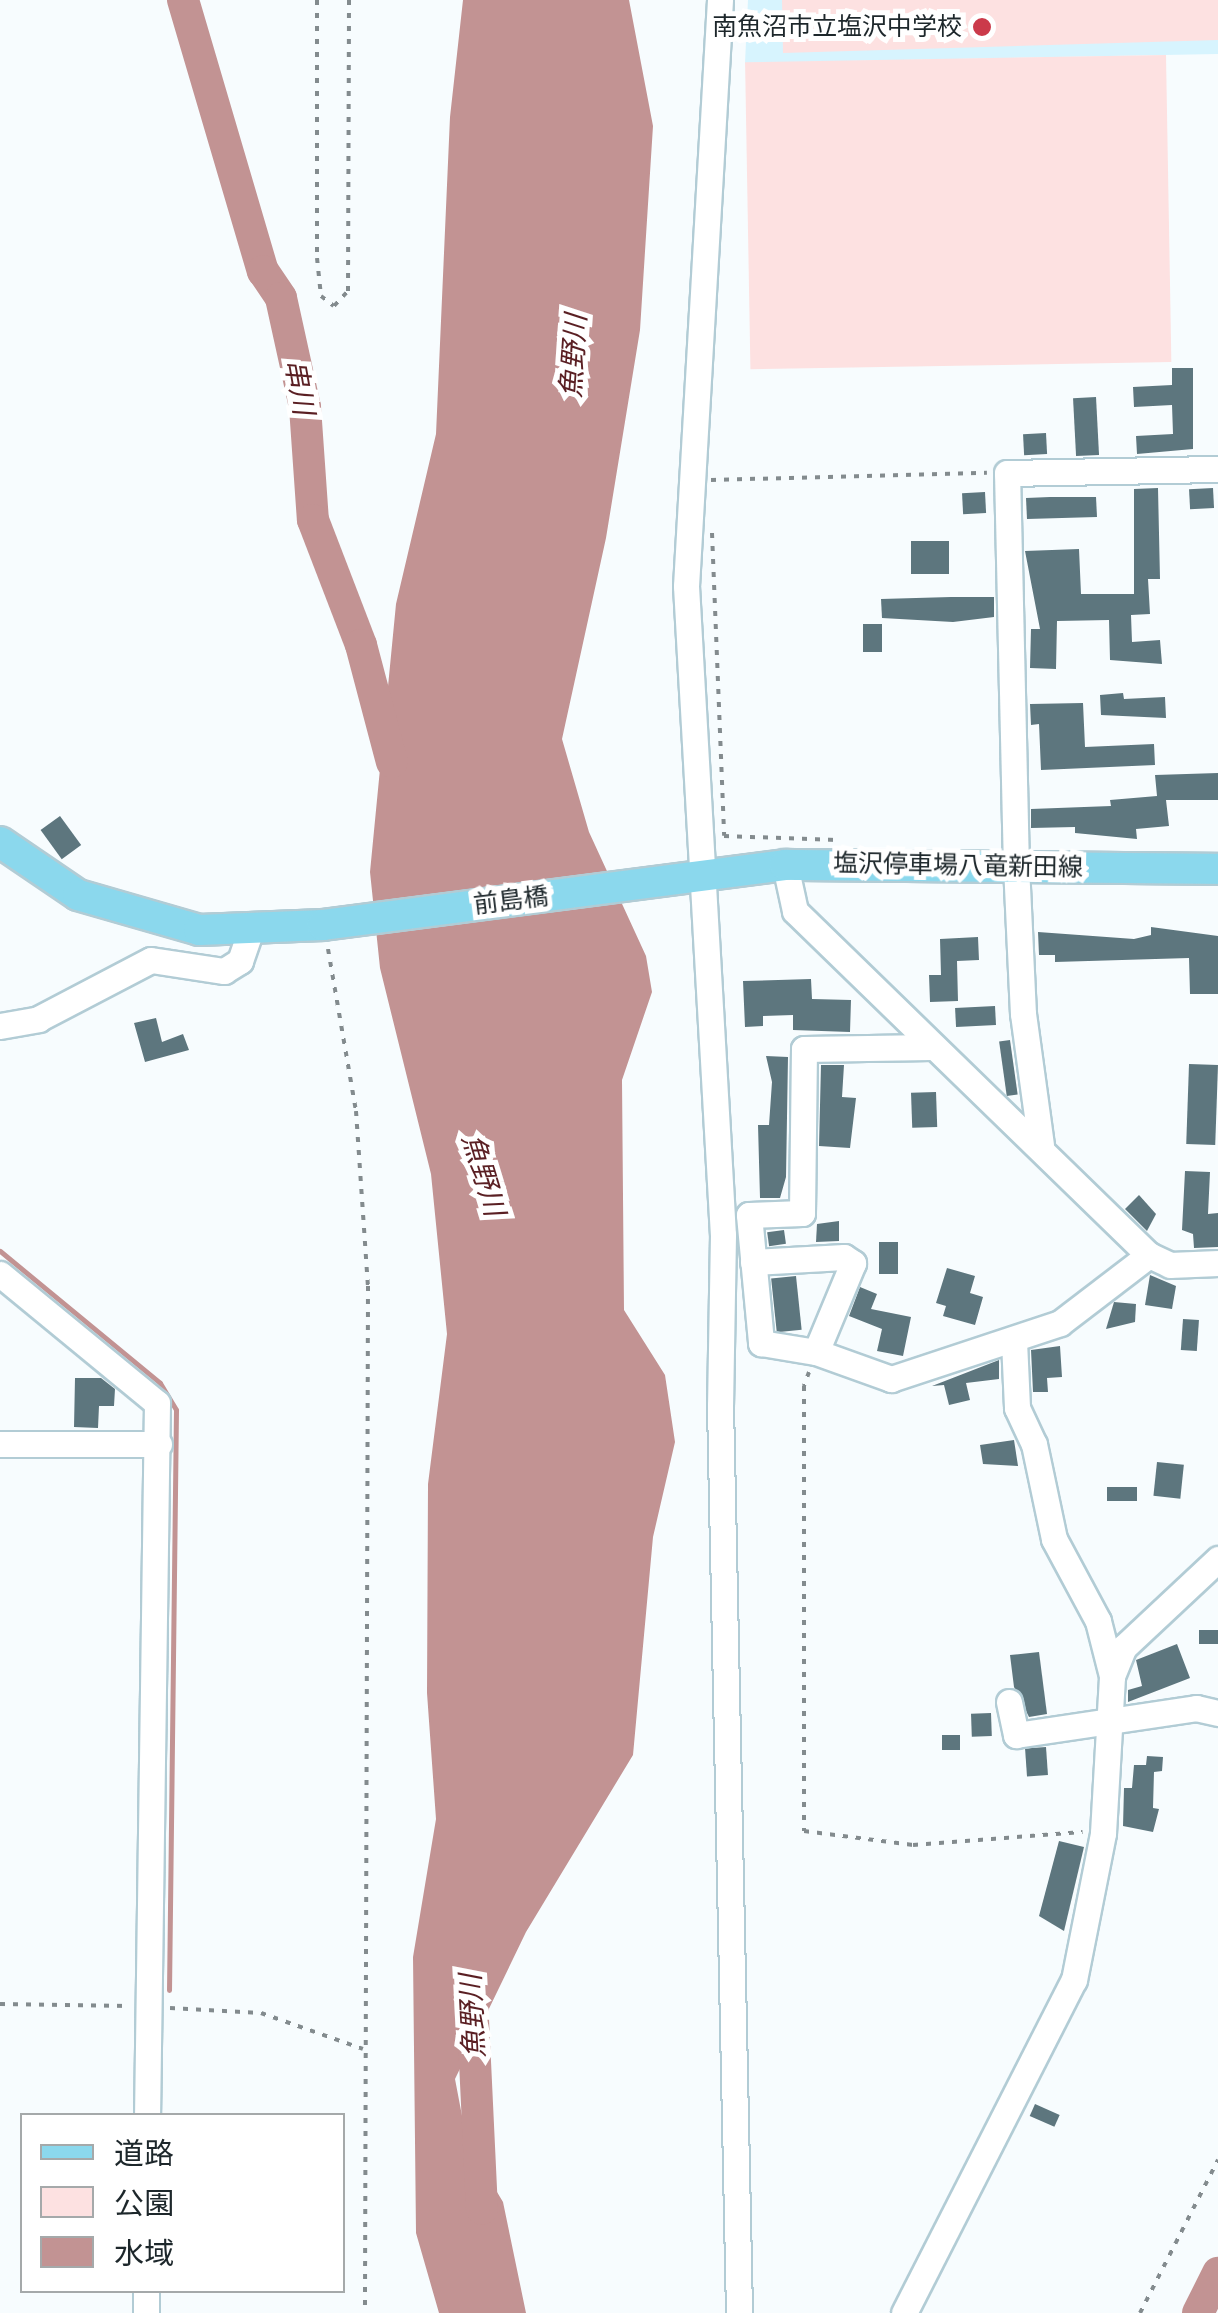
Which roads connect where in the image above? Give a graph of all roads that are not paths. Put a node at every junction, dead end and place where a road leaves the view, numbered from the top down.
1 (720, 0) edge
2 (1218, 469) edge
3 (0, 842) edge
4 (786, 865) junction
5 (1016, 868) junction
6 (1218, 869) edge
7 (699, 878) junction
8 (251, 929) junction
9 (0, 1026) edge
10 (931, 1047) junction
11 (1041, 1145) junction
12 (1150, 1255) junction
13 (754, 1262) junction
14 (1218, 1263) edge
15 (0, 1274) edge
16 (1014, 1341) junction
17 (816, 1352) junction
18 (0, 1444) edge
19 (159, 1444) junction
20 (1218, 1559) edge
21 (1112, 1676) junction
22 (1009, 1702) dead end
23 (1218, 1712) edge
24 (1109, 1726) junction
25 (148, 2113) edge
26 (739, 2313) edge
27 (904, 2313) edge

1 - 7 street
2 - 5 street
3 - 8 main road
4 - 5 main road, 塩沢停車場八竜新田線
4 - 7 main road, 塩沢停車場八竜新田線
4 - 10 street
5 - 6 main road, 塩沢停車場八竜新田線
5 - 11 street
7 - 8 main road, 前島橋
7 - 26 street
8 - 9 street
10 - 11 street
10 - 13 street
11 - 12 street
12 - 14 street
12 - 16 street
13 - 17 street
13 - 17 street
15 - 19 street
16 - 17 street
16 - 21 street
18 - 19 street
19 - 25 street
20 - 21 street
21 - 24 street
22 - 24 street
23 - 24 street
24 - 27 street

